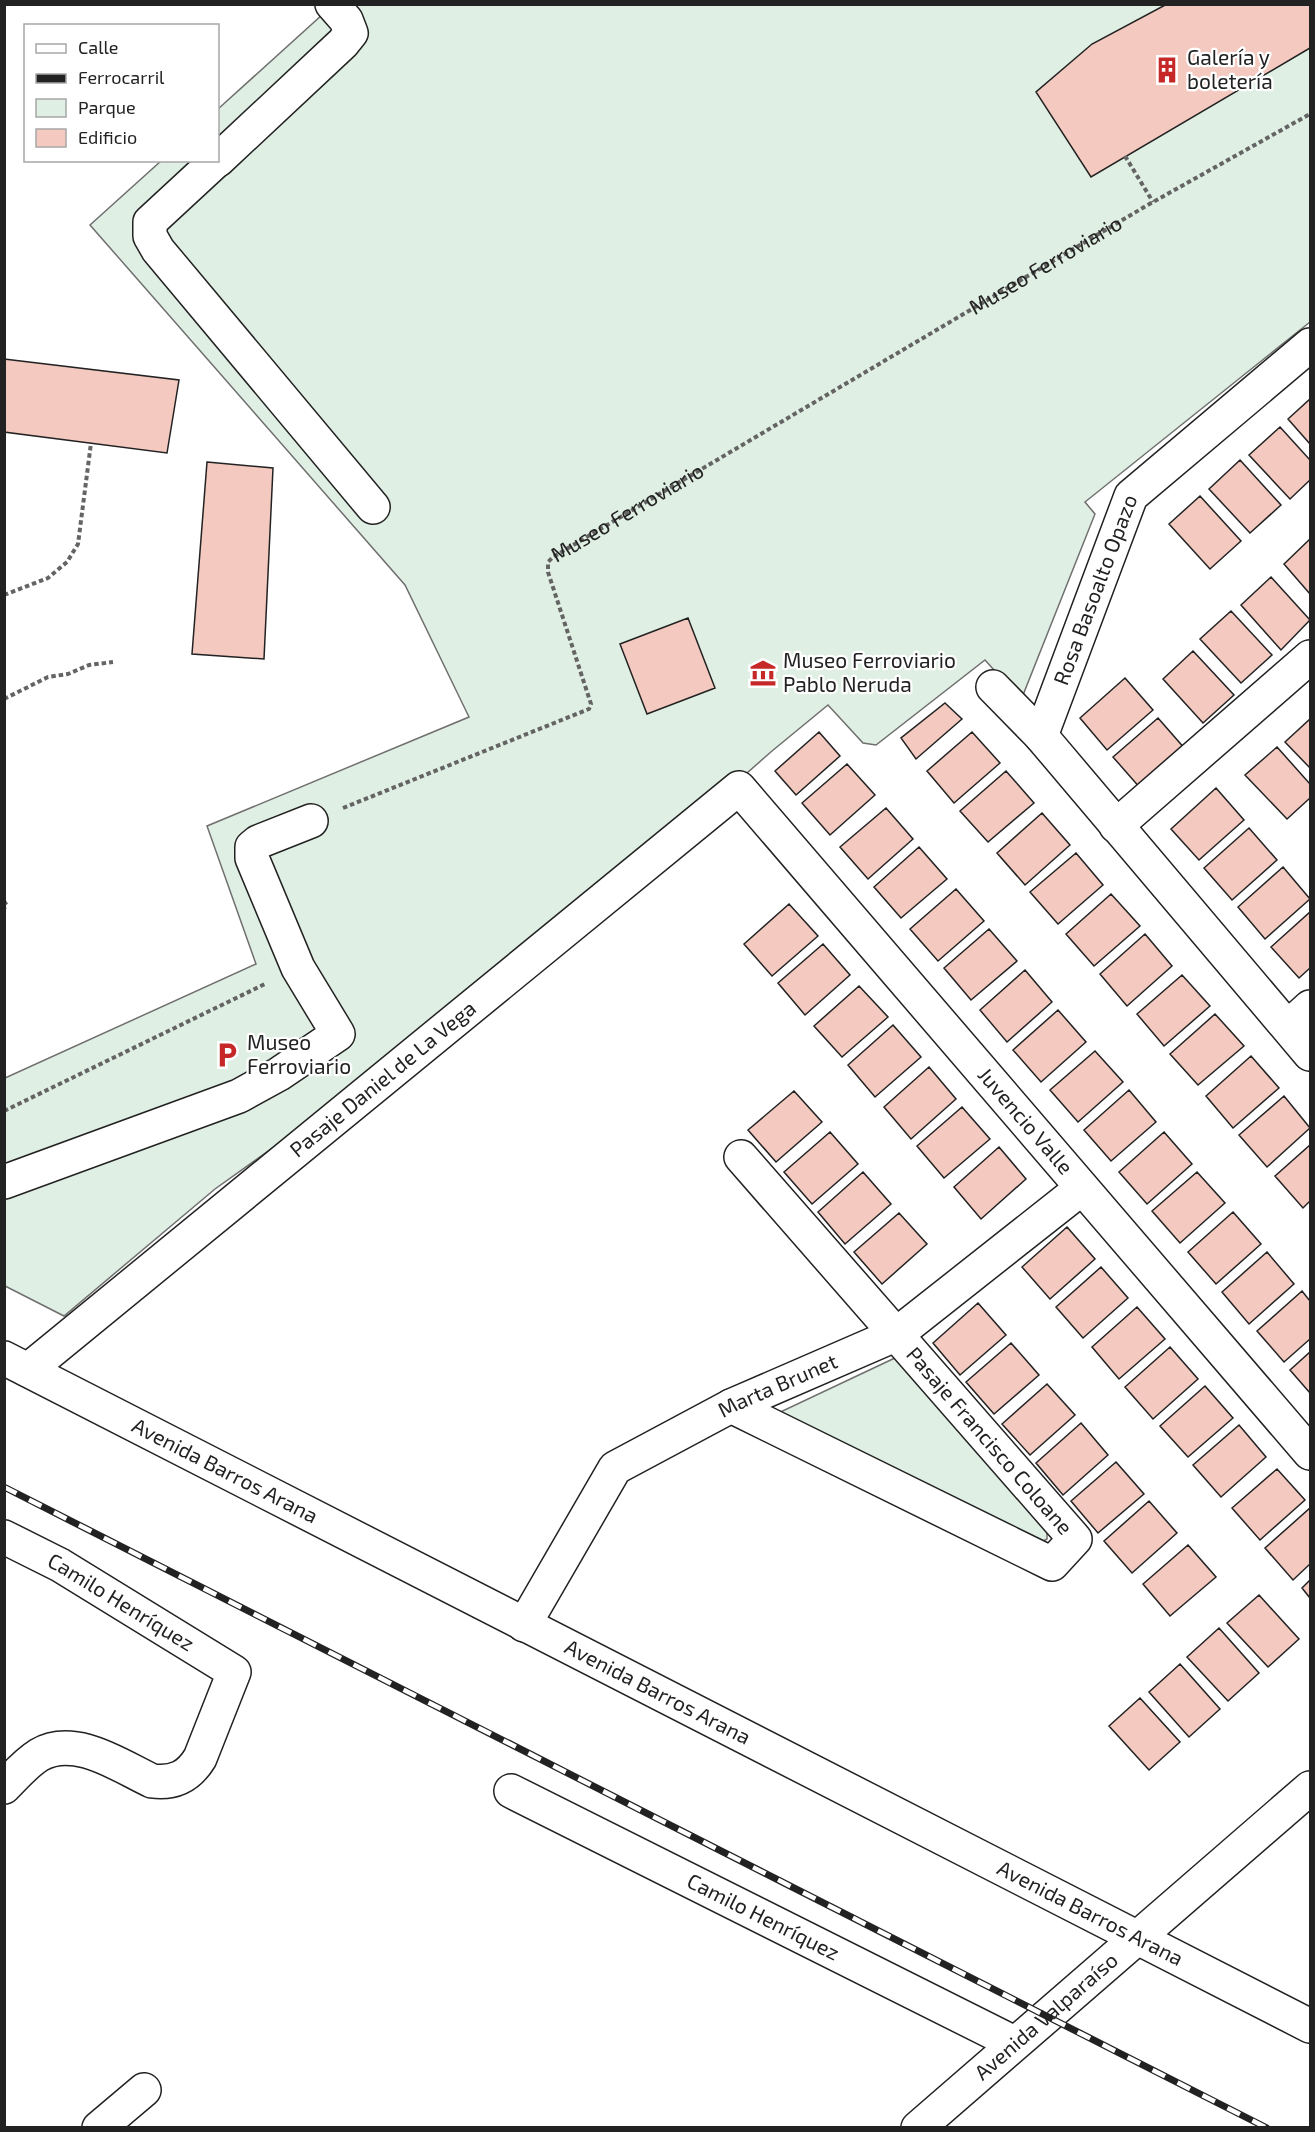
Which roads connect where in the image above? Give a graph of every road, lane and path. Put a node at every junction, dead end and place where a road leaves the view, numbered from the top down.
1 (332, 4) edge
2 (1311, 114) edge
3 (1125, 156) dead end
4 (219, 158) edge
5 (215, 162) edge
6 (1153, 202) junction
7 (1311, 345) edge
8 (91, 443) dead end
9 (373, 507) dead end
10 (4, 595) edge
11 (1311, 657) edge
12 (113, 662) dead end
13 (993, 687) dead end
14 (4, 699) edge
15 (1041, 736) junction
16 (739, 788) joint
17 (311, 822) joint
18 (1116, 826) junction
19 (4, 901) edge
20 (4, 908) edge
21 (298, 968) junction
22 (1299, 1017) edge
23 (1311, 1054) edge
24 (4, 1111) edge
25 (741, 1157) dead end
26 (4, 1182) edge
27 (1082, 1188) junction
28 (897, 1334) junction
29 (16, 1364) edge
30 (731, 1406) junction
31 (1311, 1453) edge
32 (4, 1537) edge
33 (524, 1625) junction
34 (4, 1787) edge
35 (1311, 1788) edge
36 (511, 1791) dead end
37 (1139, 1939) junction
38 (1311, 2026) edge
39 (1014, 2043) junction
40 (144, 2090) dead end
41 (99, 2127) edge
42 (918, 2127) edge

1 - 4 street
2 - 6 path, Museo Ferroviario
3 - 6 path
5 - 9 street
6 - 17 path, Museo Ferroviario
7 - 15 street, Rosa Basoalto Opazo
8 - 10 path
11 - 18 street
12 - 14 path
13 - 15 street
15 - 18 street
16 - 27 street, Juvencio Valle
16 - 29 street, Pasaje Daniel de La Vega
17 - 21 street
18 - 22 street
19 - 20 path
21 - 24 path
21 - 26 street
22 - 23 street
25 - 28 street, Pasaje Francisco Coloane
27 - 28 street, Marta Brunet
27 - 31 street, Juvencio Valle
28 - 30 street, Marta Brunet
28 - 30 street, Pasaje Francisco Coloane
29 - 33 street, Avenida Barros Arana
30 - 33 street, Marta Brunet
32 - 34 street, Camilo Henríquez
33 - 37 street, Avenida Barros Arana
35 - 37 street, Avenida Valparaíso
36 - 39 street, Camilo Henríquez
37 - 38 street, Avenida Barros Arana
37 - 39 street, Avenida Valparaíso
39 - 42 street, Avenida Valparaíso
40 - 41 street

